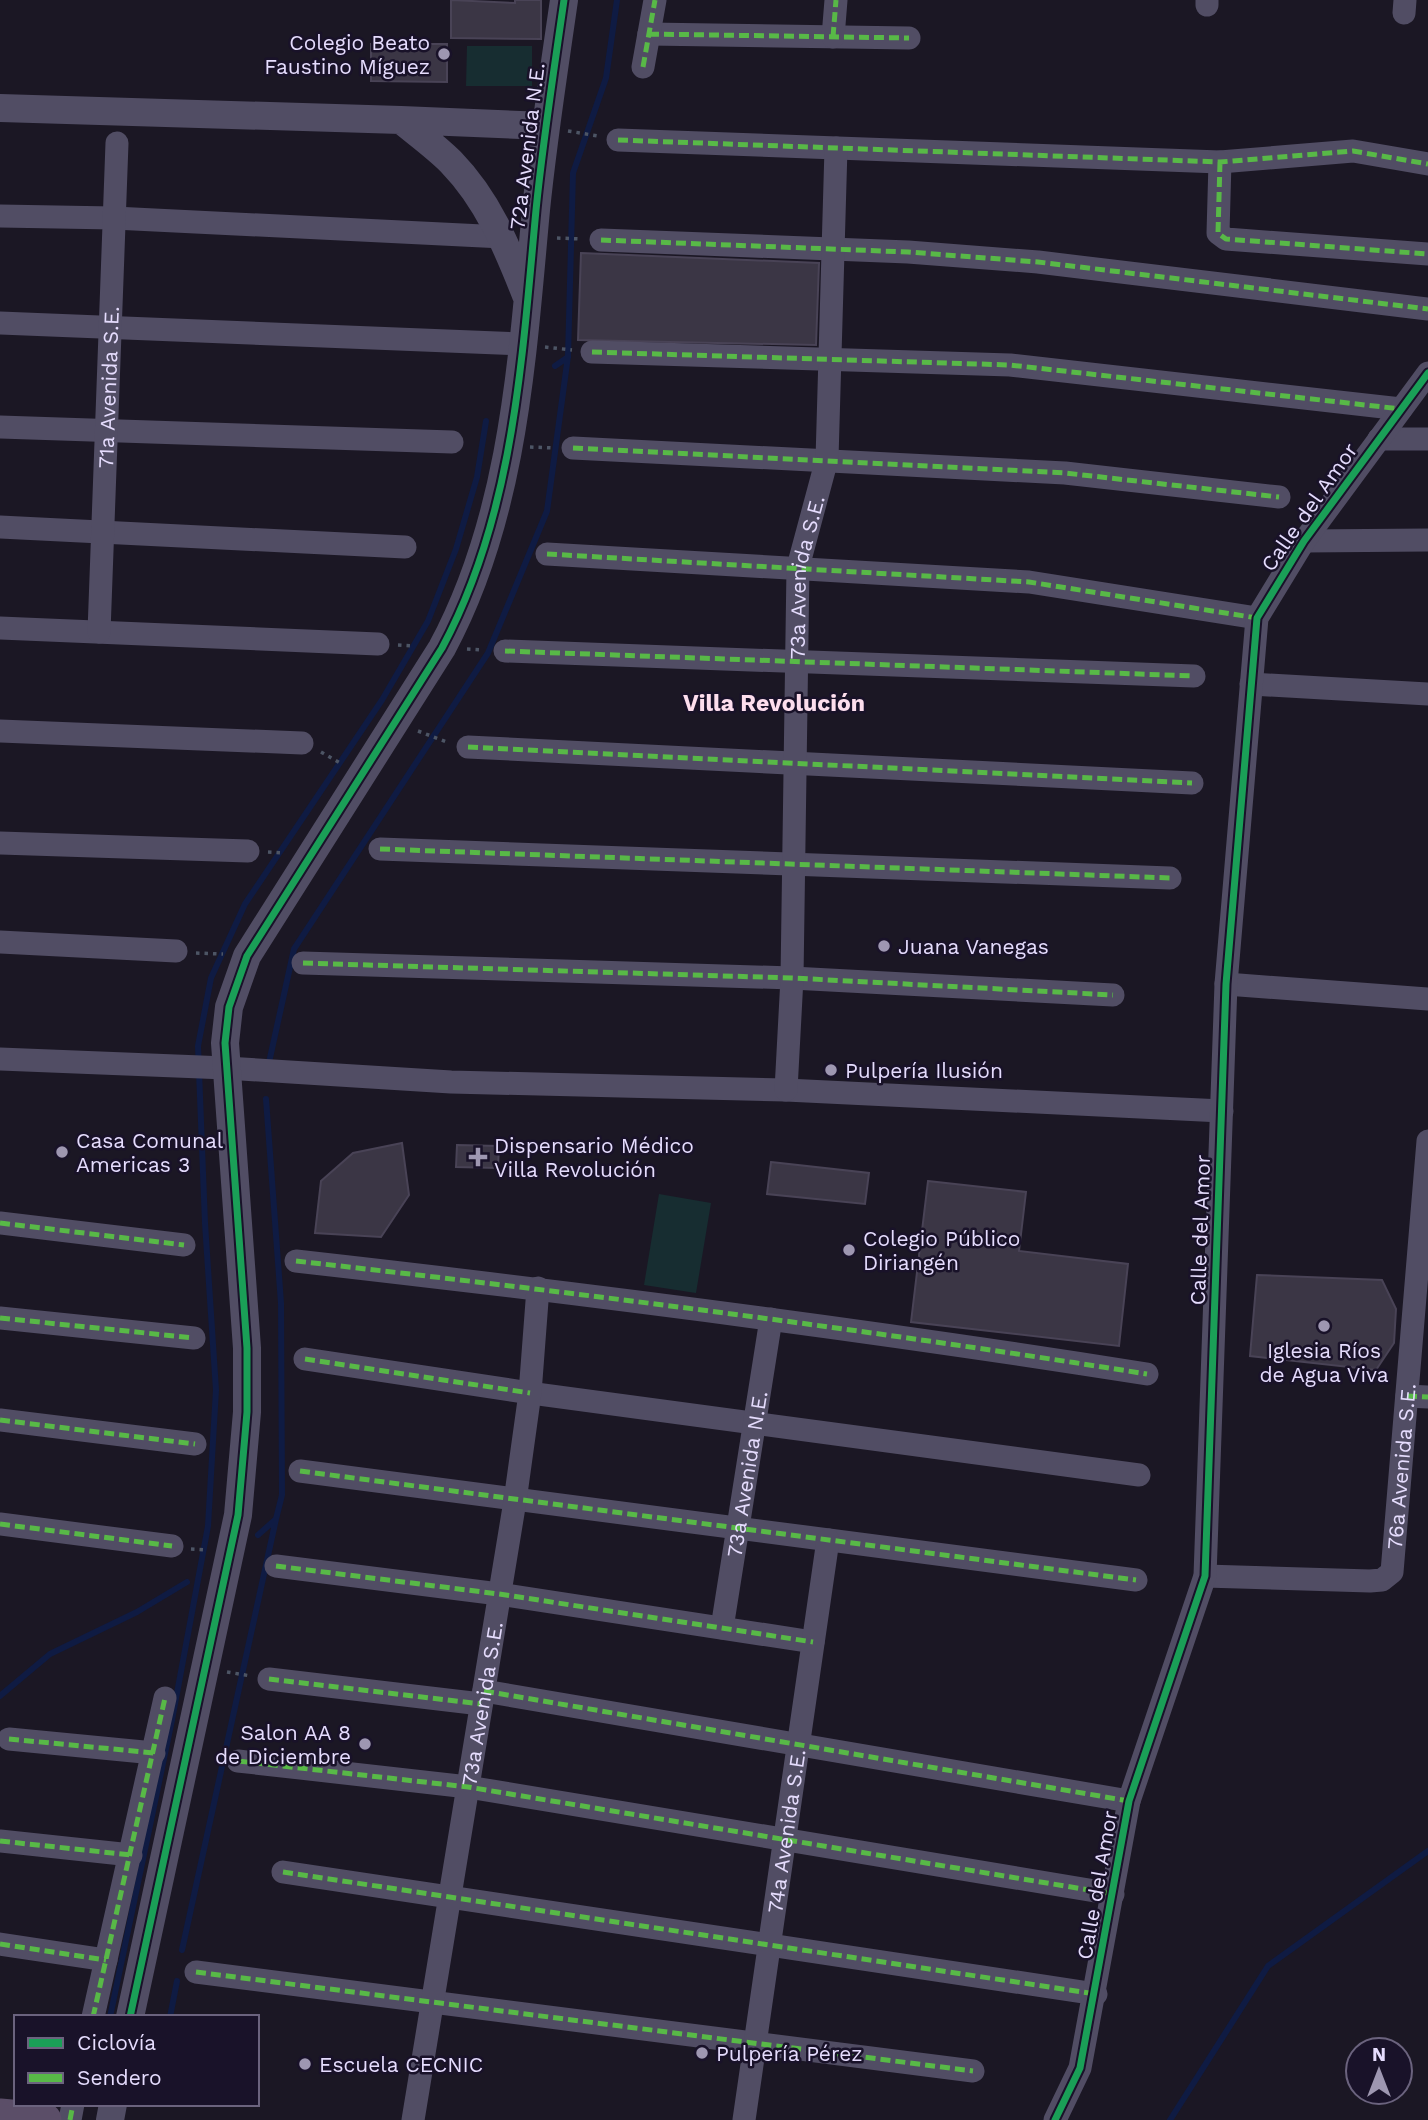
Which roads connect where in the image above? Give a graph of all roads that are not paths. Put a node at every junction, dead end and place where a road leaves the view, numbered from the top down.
1 (565, 0) edge
2 (655, 0) edge
3 (835, 0) edge
4 (649, 34) junction
5 (833, 37) junction
6 (909, 38) dead end
7 (643, 67) dead end
8 (0, 108) edge
9 (401, 120) junction
10 (554, 128) junction
11 (608, 138) road end
12 (117, 144) dead end
13 (836, 148) junction
14 (1220, 162) junction
15 (1428, 164) edge
16 (0, 216) edge
17 (114, 218) junction
18 (503, 237) junction
19 (594, 240) road end
20 (834, 249) junction
21 (1428, 254) edge
22 (527, 297) junction
23 (1428, 309) edge
24 (0, 323) edge
25 (110, 328) junction
26 (530, 345) junction
27 (584, 351) road end
28 (830, 360) junction
29 (1428, 373) edge
30 (1401, 409) junction
31 (0, 427) edge
32 (105, 430) junction
33 (1379, 439) junction
34 (1428, 439) edge
35 (452, 442) dead end
36 (570, 448) road end
37 (827, 459) junction
38 (1279, 497) dead end
39 (0, 527) edge
40 (102, 532) junction
41 (1428, 540) edge
42 (1304, 541) junction
43 (405, 547) dead end
44 (547, 555) dead end
45 (798, 567) junction
46 (1257, 618) junction
47 (0, 628) edge
48 (99, 632) junction
49 (386, 645) road end
50 (499, 650) road end
51 (797, 662) junction
52 (1194, 676) dead end
53 (1251, 684) junction
54 (1428, 694) edge
55 (0, 731) edge
56 (302, 743) dead end
57 (459, 745) road end
58 (795, 763) junction
59 (1192, 783) dead end
60 (0, 843) edge
61 (380, 849) dead end
62 (257, 851) road end
63 (793, 863) junction
64 (1170, 878) dead end
65 (0, 942) edge
66 (176, 951) dead end
67 (303, 963) dead end
68 (792, 978) junction
69 (1226, 984) junction
70 (1113, 995) dead end
71 (1428, 999) edge
72 (0, 1059) edge
73 (207, 1067) junction
74 (786, 1090) junction
75 (1222, 1111) junction
76 (1428, 1141) edge
77 (0, 1223) edge
78 (184, 1245) dead end
79 (296, 1261) dead end
80 (537, 1288) junction
81 (0, 1318) edge
82 (771, 1319) junction
83 (194, 1338) dead end
84 (305, 1359) dead end
85 (1147, 1374) dead end
86 (530, 1393) junction
87 (1417, 1396) edge
88 (0, 1420) edge
89 (754, 1423) junction
90 (195, 1444) dead end
91 (300, 1471) dead end
92 (1139, 1475) dead end
93 (515, 1500) junction
94 (0, 1524) edge
95 (739, 1529) junction
96 (828, 1540) junction
97 (172, 1546) dead end
98 (276, 1566) dead end
99 (1205, 1576) junction
100 (1136, 1580) dead end
101 (499, 1594) junction
102 (722, 1628) junction
103 (813, 1642) junction
104 (269, 1679) dead end
105 (165, 1698) dead end
106 (482, 1698) junction
107 (9, 1740) dead end
108 (798, 1744) junction
109 (154, 1753) junction
110 (238, 1761) dead end
111 (468, 1787) junction
112 (1129, 1801) junction
113 (785, 1840) junction
114 (0, 1841) edge
115 (131, 1855) junction
116 (283, 1872) dead end
117 (1113, 1894) junction
118 (450, 1897) junction
119 (0, 1944) edge
120 (769, 1946) junction
121 (106, 1960) junction
122 (197, 1972) dead end
123 (1096, 1994) junction
124 (433, 2002) junction
125 (93, 2015) edge
126 (130, 2015) edge
127 (755, 2042) junction
128 (973, 2071) dead end
129 (0, 2116) edge
130 (44, 2120) edge
131 (413, 2120) edge
132 (744, 2120) edge
133 (1055, 2120) edge

1 - 10 street, 72a Avenida N.E.
2 - 4 street
3 - 5 street
4 - 5 street
4 - 7 street
5 - 6 street
8 - 9 street
9 - 10 street
9 - 18 street
10 - 22 street, 72a Avenida N.E.
11 - 13 street
12 - 17 street, 71a Avenida S.E.
13 - 14 street
13 - 20 street, 73a Avenida S.E.
14 - 15 street
14 - 21 street
16 - 17 street
17 - 18 street
17 - 25 street, 71a Avenida S.E.
18 - 22 street
19 - 20 street
20 - 23 street
20 - 28 street, 73a Avenida S.E.
22 - 26 street, 72a Avenida N.E.
24 - 25 street
25 - 26 street
25 - 32 street, 71a Avenida S.E.
26 - 73 street, 72a Avenida N.E.
27 - 28 street
28 - 30 street
28 - 37 street, 73a Avenida S.E.
29 - 30 street, Calle del Amor
30 - 33 street, Calle del Amor
31 - 32 street
32 - 35 street
32 - 40 street, 71a Avenida S.E.
33 - 34 street
33 - 42 street, Calle del Amor
36 - 37 street
37 - 38 street
37 - 45 street, 73a Avenida S.E.
39 - 40 street
40 - 43 street
40 - 48 street, 71a Avenida S.E.
41 - 42 street
42 - 46 street, Calle del Amor
44 - 45 street
45 - 46 street
45 - 51 street, 73a Avenida S.E.
46 - 53 street, Calle del Amor
47 - 48 street
48 - 49 street
50 - 51 street
51 - 52 street
51 - 58 street, 73a Avenida S.E.
53 - 54 street
53 - 69 street, Calle del Amor
55 - 56 street
57 - 58 street
58 - 59 street
58 - 63 street, 73a Avenida S.E.
60 - 62 street
61 - 63 street
63 - 64 street
63 - 68 street, 73a Avenida S.E.
65 - 66 street
67 - 68 street
68 - 70 street
68 - 74 street, 73a Avenida S.E.
69 - 71 street
69 - 75 street, Calle del Amor
72 - 73 street
73 - 74 street
73 - 126 street, 72a Avenida N.E.
74 - 75 street
75 - 99 street, Calle del Amor
76 - 87 street, 76a Avenida S.E.
77 - 78 street
79 - 80 street
80 - 82 street
80 - 86 street, 73a Avenida S.E.
81 - 83 street
82 - 85 street
82 - 89 street, 73a Avenida N.E.
84 - 86 street
86 - 89 street
86 - 93 street, 73a Avenida S.E.
87 - 99 street, 76a Avenida S.E.
88 - 90 street
89 - 92 street
89 - 95 street, 73a Avenida N.E.
91 - 93 street
93 - 95 street
93 - 101 street, 73a Avenida S.E.
94 - 97 street
95 - 96 street
95 - 102 street, 73a Avenida N.E.
96 - 100 street
96 - 103 street, 74a Avenida S.E.
98 - 101 street
99 - 112 street, Calle del Amor
101 - 102 street
101 - 106 street, 73a Avenida S.E.
102 - 103 street
103 - 108 street, 74a Avenida S.E.
104 - 106 street
105 - 109 street
106 - 108 street
106 - 111 street, 73a Avenida S.E.
107 - 109 street
108 - 112 street
108 - 113 street, 74a Avenida S.E.
109 - 115 street
110 - 111 street
111 - 113 street
111 - 118 street, 73a Avenida S.E.
112 - 117 street, Calle del Amor
113 - 117 street
113 - 120 street, 74a Avenida S.E.
114 - 115 street
115 - 121 street
116 - 118 street
117 - 123 street, Calle del Amor
118 - 120 street
118 - 124 street, 73a Avenida S.E.
119 - 121 street
120 - 123 street
120 - 127 street, 74a Avenida S.E.
121 - 125 street
122 - 124 street
123 - 133 street, Calle del Amor
124 - 127 street
124 - 131 street, 73a Avenida S.E.
127 - 128 street
127 - 132 street, 74a Avenida S.E.
129 - 130 main road

